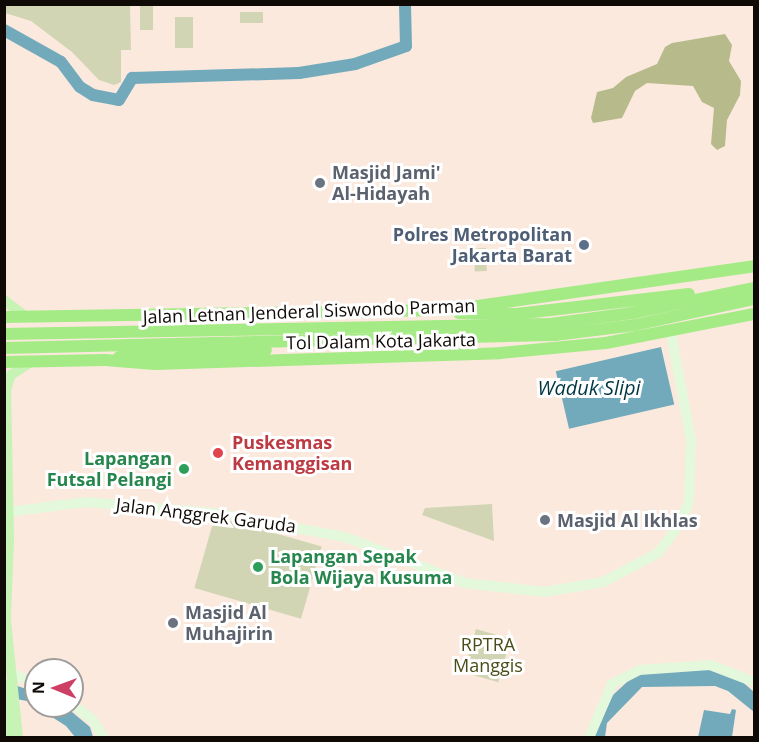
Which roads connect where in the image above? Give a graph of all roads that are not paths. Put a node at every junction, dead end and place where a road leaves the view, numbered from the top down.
1 (754, 266) edge
2 (749, 289) edge
3 (754, 299) edge
4 (4, 300) edge
5 (450, 310) junction
6 (754, 314) edge
7 (26, 316) junction
8 (4, 317) edge
9 (671, 333) junction
10 (4, 334) edge
11 (284, 343) junction
12 (4, 348) edge
13 (105, 360) junction
14 (33, 362) junction
15 (4, 363) edge
16 (5, 398) edge
17 (8, 512) junction
18 (4, 592) edge
19 (6, 616) edge
20 (10, 679) edge
21 (754, 682) edge
22 (11, 702) junction
23 (84, 713) edge
24 (9, 738) edge
25 (18, 738) edge
26 (104, 738) edge
27 (590, 738) edge

1 - 5 highway, Jalan Letnan Jenderal Siswondo Parman
2 - 5 highway
2 - 10 highway, Tol Dalam Kota Jakarta
3 - 11 highway, Tol Dalam Kota Jakarta
4 - 7 main road
5 - 7 highway, Jalan Letnan Jenderal Siswondo Parman
6 - 9 highway
7 - 8 highway, Jalan Letnan Jenderal Siswondo Parman
9 - 13 highway
9 - 17 street, Jalan Anggrek Garuda
11 - 12 highway, Tol Dalam Kota Jakarta
11 - 13 highway
13 - 14 highway
14 - 15 highway
14 - 16 main road
16 - 17 main road
17 - 19 main road
18 - 19 main road
19 - 20 main road
20 - 22 main road
21 - 27 street
22 - 24 main road
22 - 25 main road
23 - 26 street

